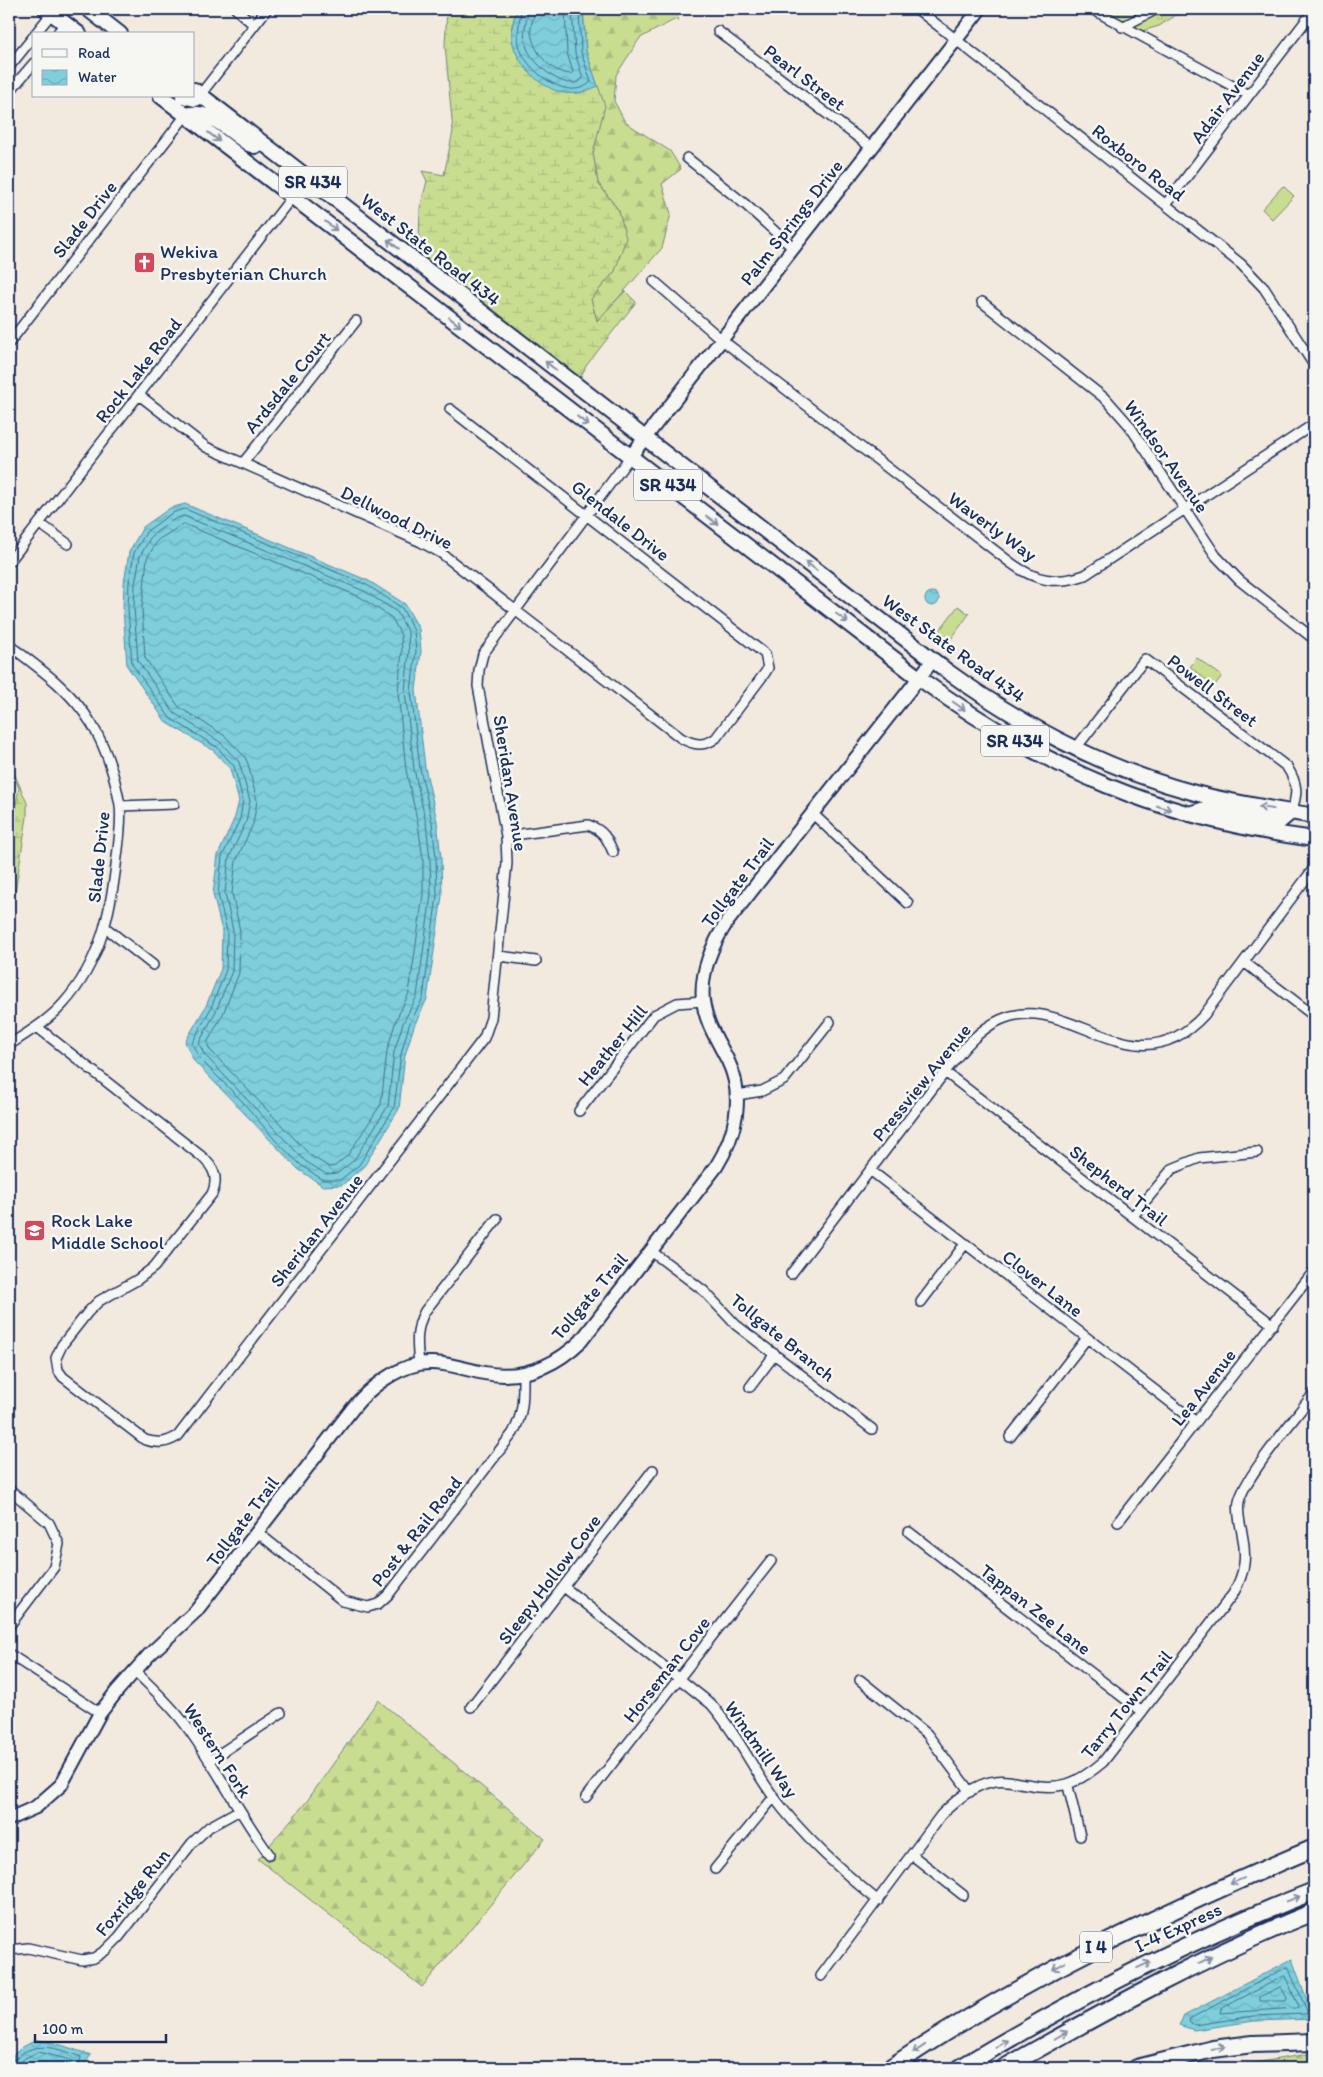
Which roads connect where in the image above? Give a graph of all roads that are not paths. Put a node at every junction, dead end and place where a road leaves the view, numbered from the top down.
1 (88, 9) edge
2 (236, 9) edge
3 (267, 9) edge
4 (917, 9) edge
5 (980, 9) edge
6 (1092, 9) edge
7 (1157, 9) edge
8 (1314, 10) edge
9 (49, 11) edge
10 (254, 25) junction
11 (1122, 26) junction
12 (61, 28) edge
13 (718, 31) dead end
14 (36, 32) edge
15 (73, 32) edge
16 (117, 32) edge
17 (32, 38) edge
18 (957, 39) junction
19 (32, 65) edge
20 (9, 67) edge
21 (9, 92) edge
22 (197, 93) edge
23 (1249, 95) junction
24 (164, 98) edge
25 (186, 98) edge
26 (186, 115) junction
27 (872, 148) junction
28 (270, 150) junction
29 (687, 158) dead end
30 (292, 197) junction
31 (1166, 204) junction
32 (794, 249) junction
33 (654, 281) dead end
34 (982, 302) dead end
35 (356, 321) dead end
36 (722, 340) junction
37 (9, 343) edge
38 (1314, 365) edge
39 (139, 395) junction
40 (450, 410) dead end
41 (1314, 424) edge
42 (645, 438) junction
43 (630, 457) junction
44 (243, 463) junction
45 (1185, 510) junction
46 (587, 515) junction
47 (40, 522) junction
48 (68, 544) dead end
49 (9, 562) edge
50 (515, 610) junction
51 (1314, 639) edge
52 (9, 645) edge
53 (933, 660) junction
54 (920, 678) junction
55 (699, 745) joint
56 (1076, 748) junction
57 (174, 804) dead end
58 (120, 806) junction
59 (1291, 812) junction
60 (812, 813) junction
61 (1186, 814) junction
62 (1314, 816) edge
63 (506, 836) junction
64 (1314, 840) edge
65 (613, 852) dead end
66 (1314, 868) edge
67 (908, 902) dead end
68 (106, 928) junction
69 (499, 956) junction
70 (536, 961) dead end
71 (1244, 962) junction
72 (153, 965) dead end
73 (703, 1001) junction
74 (1314, 1016) edge
75 (830, 1022) dead end
76 (37, 1027) junction
77 (9, 1045) edge
78 (945, 1072) junction
79 (737, 1095) junction
80 (579, 1111) dead end
81 (1257, 1152) dead end
82 (870, 1170) junction
83 (1133, 1216) junction
84 (497, 1219) dead end
85 (965, 1244) junction
86 (651, 1251) junction
87 (1314, 1271) edge
88 (791, 1274) dead end
89 (921, 1302) dead end
90 (1272, 1325) junction
91 (1087, 1338) junction
92 (775, 1354) junction
93 (419, 1364) junction
94 (522, 1374) junction
95 (750, 1387) dead end
96 (1314, 1393) edge
97 (1196, 1422) junction
98 (872, 1429) dead end
99 (1010, 1438) dead end
100 (653, 1470) dead end
101 (9, 1489) edge
102 (1118, 1522) dead end
103 (256, 1532) junction
104 (909, 1532) dead end
105 (771, 1560) dead end
106 (564, 1587) junction
107 (9, 1626) edge
108 (9, 1654) edge
109 (134, 1670) junction
110 (679, 1678) junction
111 (860, 1680) dead end
112 (471, 1707) dead end
113 (1142, 1712) junction
114 (100, 1713) junction
115 (282, 1713) dead end
116 (209, 1761) junction
117 (1068, 1786) junction
118 (970, 1792) junction
119 (586, 1797) dead end
120 (774, 1797) junction
121 (238, 1811) junction
122 (9, 1819) edge
123 (1080, 1836) dead end
124 (1314, 1848) edge
125 (269, 1854) dead end
126 (912, 1855) junction
127 (1314, 1857) edge
128 (1269, 1867) junction
129 (716, 1869) dead end
130 (1314, 1891) edge
131 (962, 1895) dead end
132 (878, 1901) junction
133 (1314, 1912) edge
134 (9, 1950) edge
135 (821, 1976) dead end
136 (1314, 2042) edge
137 (890, 2068) edge
138 (960, 2068) edge
139 (1004, 2068) edge
140 (1137, 2068) edge

1 - 16 main road
2 - 10 street
3 - 10 street
4 - 18 street, Roxboro Road
5 - 18 street, Palm Springs Drive
6 - 11 street
7 - 11 street
8 - 23 street, Adair Avenue
9 - 12 main road
9 - 14 street
10 - 22 street
11 - 23 street
12 - 15 main road
13 - 27 street, Pearl Street
17 - 20 street
18 - 27 street, Palm Springs Drive
18 - 31 street, Roxboro Road
19 - 21 street
22 - 25 main road
22 - 28 main road, West State Road 434 / SR 434
23 - 31 street, Adair Avenue
24 - 26 main road, SR 434
26 - 28 main road
26 -> 30 main road, SR 434
26 - 37 street, Slade Drive
27 - 32 street, Palm Springs Drive
42 -> 28 main road, West State Road 434 / SR 434
29 - 32 street
30 - 39 street, Rock Lake Road
30 -> 43 main road, SR 434
31 - 38 street, Roxboro Road
32 - 36 street, Palm Springs Drive
33 - 36 street
34 - 45 street, Windsor Avenue
35 - 44 street, Ardsdale Court
36 - 42 street, Palm Springs Drive
36 - 45 street, Waverly Way
39 - 44 street, Dellwood Drive
39 - 47 street, Rock Lake Road
40 - 46 street, Glendale Drive
41 - 45 street, Waverly Way
42 - 43 street, Palm Springs Drive
53 -> 42 main road, West State Road 434 / SR 434
43 - 46 street, Sheridan Avenue
43 -> 54 main road, SR 434
44 - 50 street, Dellwood Drive
45 - 51 street, Windsor Avenue
46 - 50 street, Sheridan Avenue
46 - 55 street, Glendale Drive
47 - 48 street
47 - 49 street, Rock Lake Road
50 - 55 street, Dellwood Drive
50 - 63 street, Sheridan Avenue
52 - 58 street, Slade Drive
53 - 54 street, Tollgate Trail
53 - 56 main road, West State Road 434 / SR 434
54 - 60 street, Tollgate Trail
54 -> 61 main road, SR 434
59 -> 56 main road, West State Road 434 / SR 434
56 - 59 street, Powell Street
57 - 58 street
58 - 68 street, Slade Drive
59 - 61 main road
59 - 62 main road, West State Road 434 / SR 434
60 - 67 street
60 - 73 street, Tollgate Trail
61 - 64 main road, SR 434
63 - 65 street
63 - 69 street, Sheridan Avenue
66 - 71 street, Pressview Avenue
68 - 72 street
68 - 76 street, Slade Drive
69 - 70 street
69 - 76 street, Sheridan Avenue
71 - 74 street
71 - 78 street, Pressview Avenue
73 - 79 street, Tollgate Trail
73 - 80 street, Heather Hill
75 - 79 street
76 - 77 street, Slade Drive
78 - 82 street, Pressview Avenue
78 - 83 street, Shepherd Trail
79 - 86 street, Tollgate Trail
81 - 83 street
82 - 85 street, Clover Lane
82 - 88 street, Pressview Avenue
83 - 90 street, Shepherd Trail
84 - 93 street
85 - 89 street
85 - 91 street, Clover Lane
86 - 92 street, Tollgate Branch
86 - 94 street, Tollgate Trail
87 - 90 street, Lea Avenue
90 - 97 street, Lea Avenue
91 - 97 street, Clover Lane
91 - 99 street
92 - 95 street
92 - 98 street, Tollgate Branch
93 - 94 street, Tollgate Trail
93 - 103 street, Tollgate Trail
94 - 103 street, Post & Rail Road
96 - 113 street, Tarry Town Trail
97 - 102 street, Lea Avenue
100 - 106 street, Sleepy Hollow Cove
101 - 107 street
103 - 109 street, Tollgate Trail
104 - 113 street, Tappan Zee Lane
105 - 110 street, Horseman Cove
106 - 110 street, Windmill Way
106 - 112 street, Sleepy Hollow Cove
108 - 114 street
109 - 114 street, Tollgate Trail
109 - 116 street, Western Fork
110 - 119 street, Horseman Cove
110 - 120 street, Windmill Way
111 - 118 street
113 - 117 street, Tarry Town Trail
114 - 122 street, Tollgate Trail
115 - 116 street
116 - 121 street, Western Fork
117 - 118 street
117 - 123 street
118 - 126 street
120 - 129 street
120 - 132 street, Windmill Way
121 - 125 street, Western Fork
121 - 134 street, Foxridge Run
124 - 128 highway, I 4
126 - 131 street
126 - 132 street
127 - 128 highway
128 -> 137 highway, I 4
138 -> 130 highway, I-4 Express
132 - 135 street
139 -> 133 highway
140 -> 136 highway

